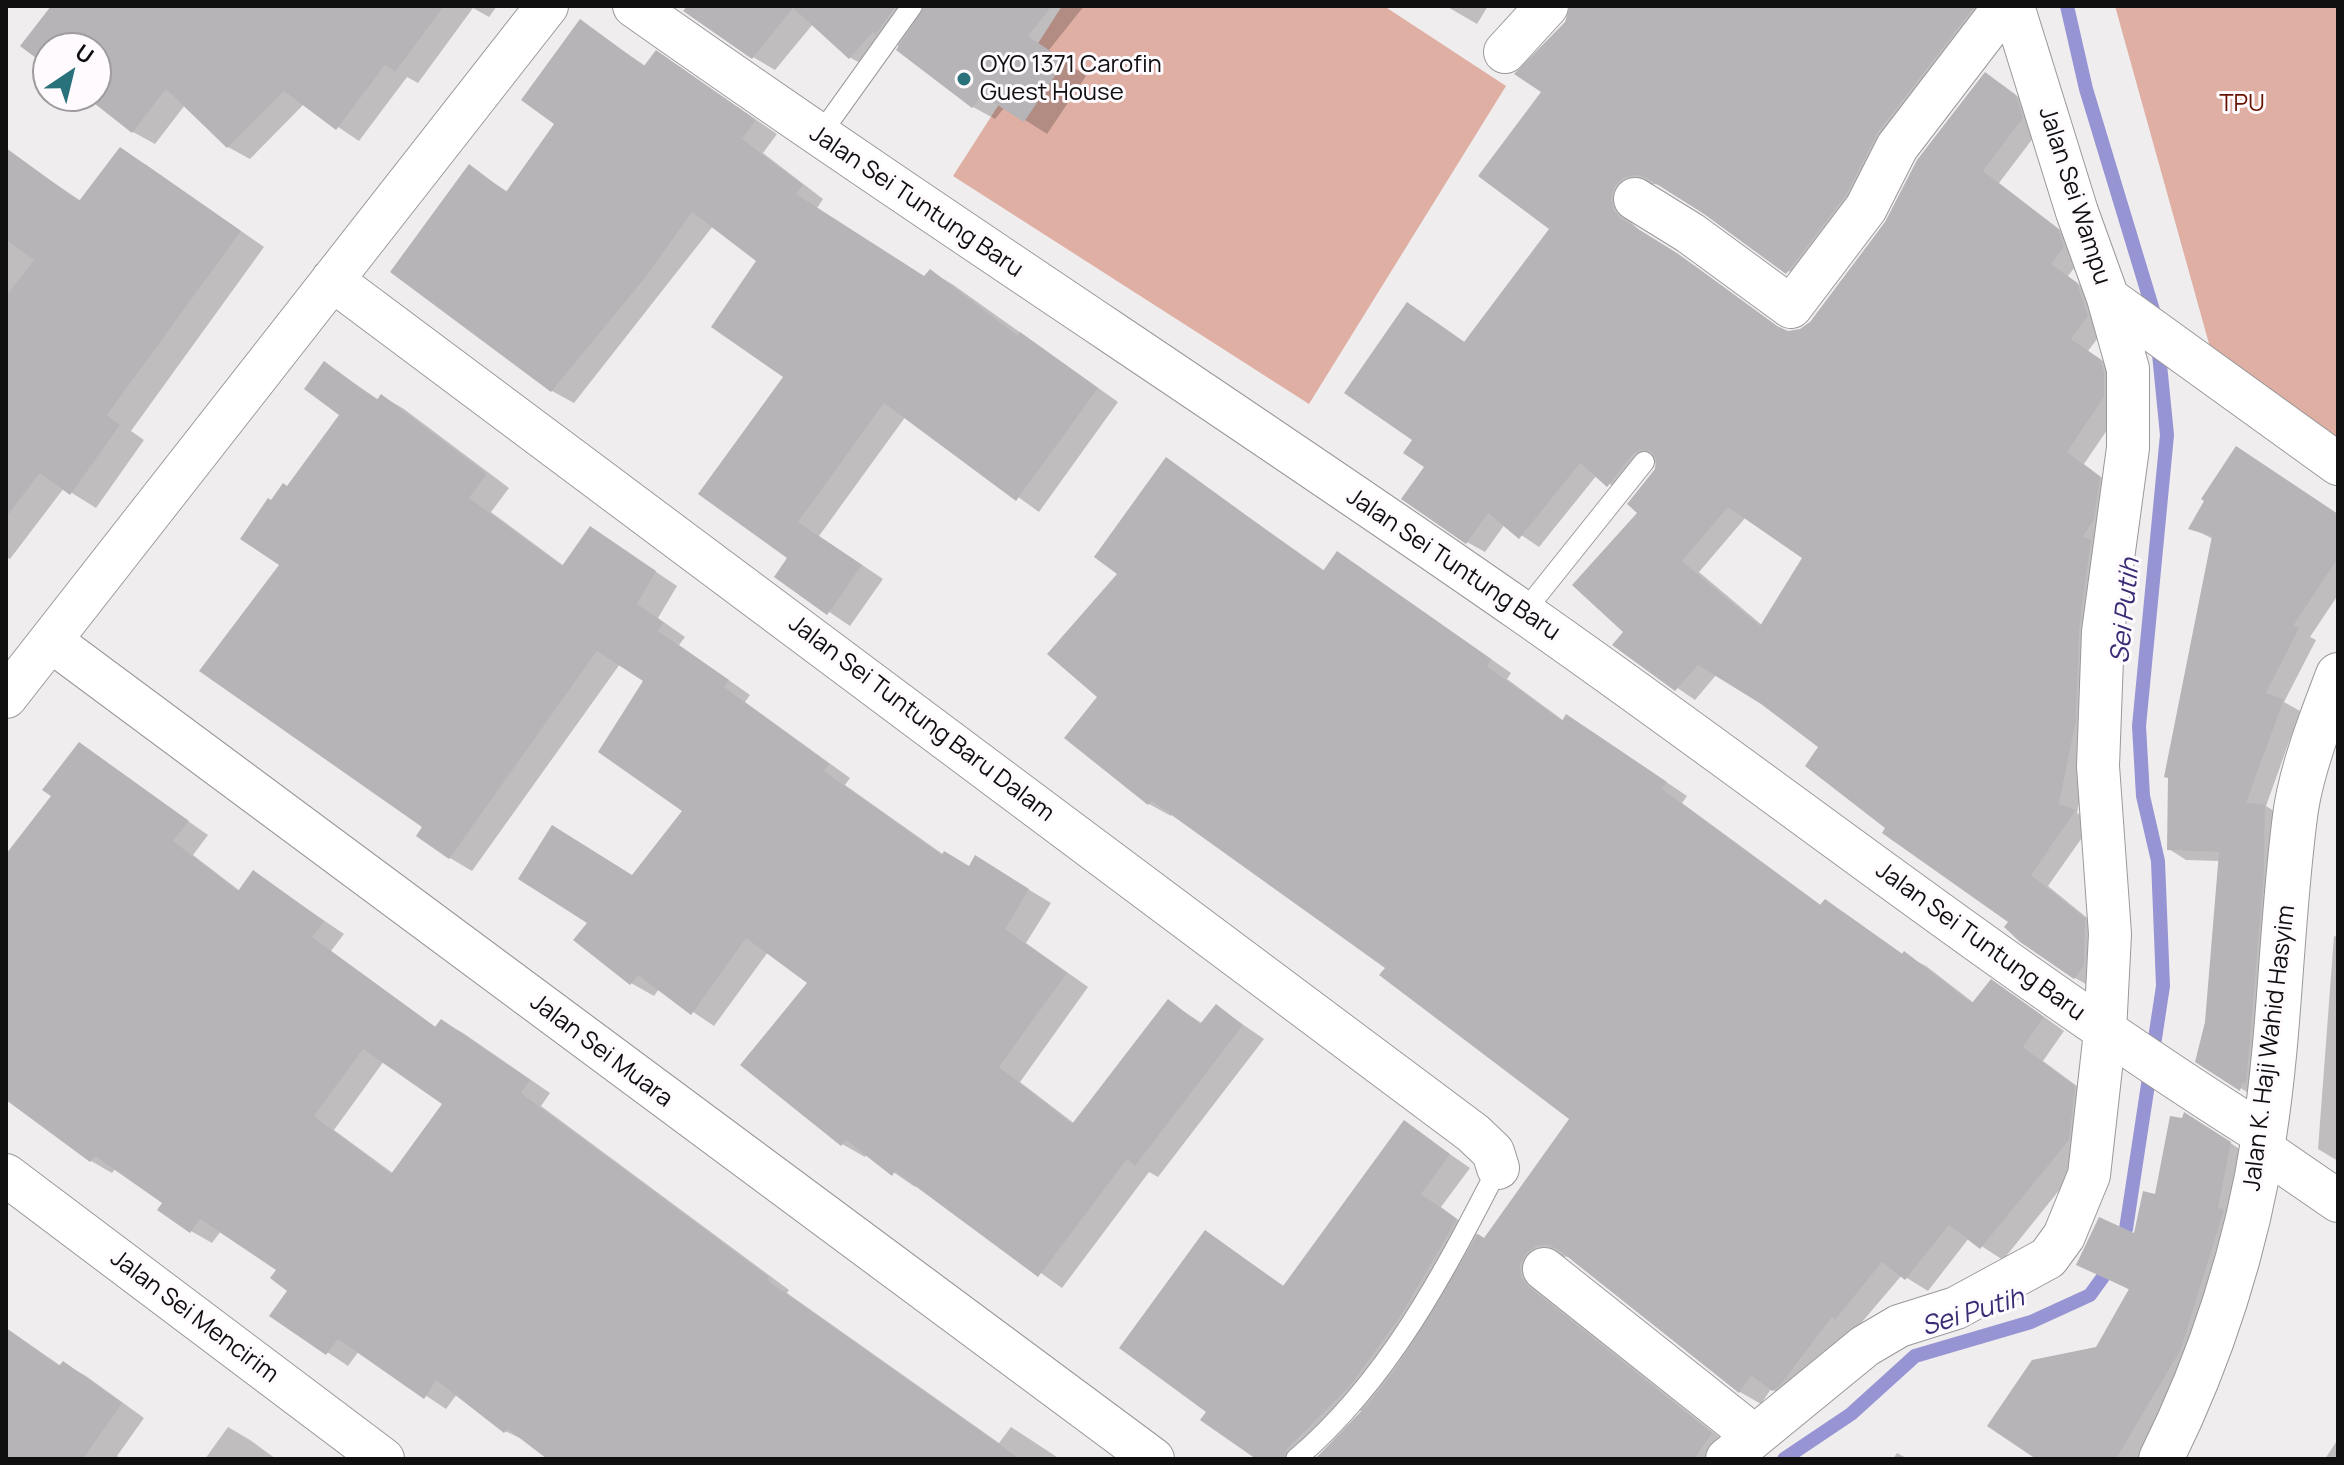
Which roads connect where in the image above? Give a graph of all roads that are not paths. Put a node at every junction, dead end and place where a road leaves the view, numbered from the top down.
1 (547, 6) edge
2 (634, 6) edge
3 (912, 6) edge
4 (1547, 6) edge
5 (2005, 6) edge
6 (2013, 6) edge
7 (1505, 52) dead end
8 (819, 136) junction
9 (1635, 199) dead end
10 (332, 280) junction
11 (2119, 306) junction
12 (1644, 462) dead end
13 (2338, 464) edge
14 (1524, 612) junction
15 (51, 641) junction
16 (12, 678) edge
17 (2334, 697) edge
18 (2118, 1041) junction
19 (2263, 1142) junction
20 (1498, 1168) joint
21 (6, 1175) edge
22 (2338, 1201) edge
23 (1544, 1269) dead end
24 (1740, 1447) edge
25 (383, 1459) edge
26 (1153, 1459) edge
27 (1296, 1459) edge
28 (2161, 1459) edge

1 - 10 street
2 - 8 street, Jalan Sei Tuntung Baru
3 - 8 lane
4 - 7 street
5 - 9 street
6 - 11 street, Jalan Sei Wampu
8 - 14 street, Jalan Sei Tuntung Baru
10 - 15 street
10 - 20 street, Jalan Sei Tuntung Baru Dalam
11 - 13 street
11 - 18 street, Jalan Sei Wampu
12 - 14 lane
14 - 18 street, Jalan Sei Tuntung Baru
15 - 16 street
15 - 26 street, Jalan Sei Muara
17 - 19 street, Jalan K. Haji Wahid Hasyim
18 - 19 street, Jalan Sei Tuntung Baru
18 - 24 street, Jalan Sei Wampu
19 - 22 street, Jalan Sei Tuntung Baru
19 - 28 street, Jalan K. Haji Wahid Hasyim
20 - 27 lane
21 - 25 street, Jalan Sei Mencirim
23 - 24 street

